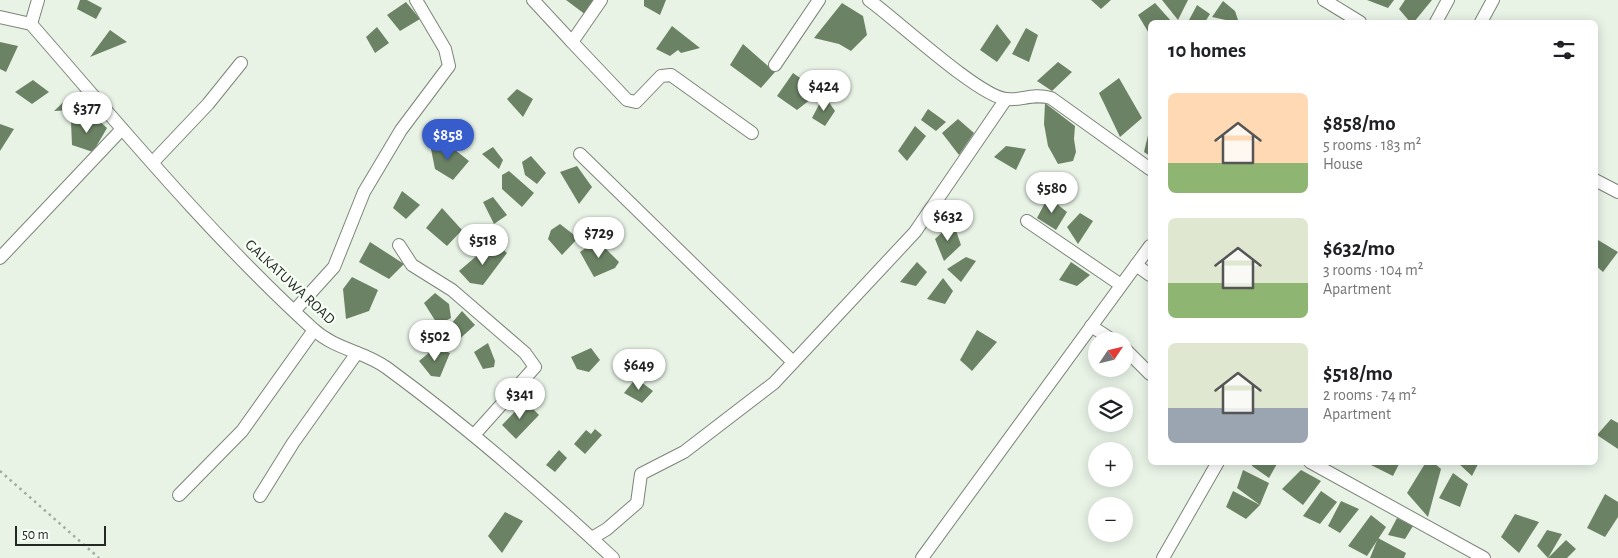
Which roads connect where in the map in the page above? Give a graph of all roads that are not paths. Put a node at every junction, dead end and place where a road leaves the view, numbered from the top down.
1 (38, 0) edge
2 (416, 0) edge
3 (533, 0) edge
4 (601, 0) edge
5 (818, 0) edge
6 (869, 0) edge
7 (1324, 0) edge
8 (1448, 0) edge
9 (1493, 0) edge
10 (883, 4) edge
11 (0, 17) edge
12 (1357, 20) edge
13 (1437, 20) edge
14 (1482, 20) edge
15 (31, 24) junction
16 (572, 42) junction
17 (241, 64) dead end
18 (774, 65) dead end
19 (1006, 99) junction
20 (122, 129) junction
21 (752, 133) dead end
22 (580, 154) dead end
23 (153, 162) junction
24 (1148, 168) edge
25 (1598, 182) edge
26 (1618, 192) edge
27 (1028, 222) dead end
28 (399, 245) dead end
29 (1148, 249) edge
30 (0, 258) edge
31 (1136, 265) junction
32 (1148, 274) edge
33 (1121, 285) junction
34 (295, 310) junction
35 (1091, 326) junction
36 (314, 330) junction
37 (1100, 332) edge
38 (357, 353) junction
39 (1133, 357) edge
40 (793, 362) junction
41 (1148, 372) edge
42 (474, 435) junction
43 (1216, 465) edge
44 (1315, 465) edge
45 (179, 495) dead end
46 (260, 496) dead end
47 (592, 538) junction
48 (613, 558) edge
49 (922, 558) edge
50 (1163, 558) edge
51 (1484, 558) edge

1 - 15 street
2 - 34 street
3 - 16 street
4 - 16 street
5 - 18 street
6 - 10 street
7 - 12 street
8 - 13 street
9 - 14 street
10 - 19 street
11 - 15 street
15 - 20 street, GALKATUWA ROAD
16 - 21 street
17 - 23 street
19 - 24 street
19 - 40 street
20 - 23 street, GALKATUWA ROAD
20 - 30 street
22 - 40 street
23 - 34 street, GALKATUWA ROAD
25 - 26 street
27 - 33 street
28 - 42 street
29 - 31 street
31 - 32 street
31 - 33 street
33 - 35 street
34 - 36 street, GALKATUWA ROAD
35 - 37 street
35 - 49 street
36 - 38 street, GALKATUWA ROAD
36 - 45 street
38 - 42 street, GALKATUWA ROAD
38 - 46 street
39 - 41 street
40 - 47 street
42 - 47 street, GALKATUWA ROAD
43 - 50 street
44 - 51 street
47 - 48 street, GALKATUWA ROAD

